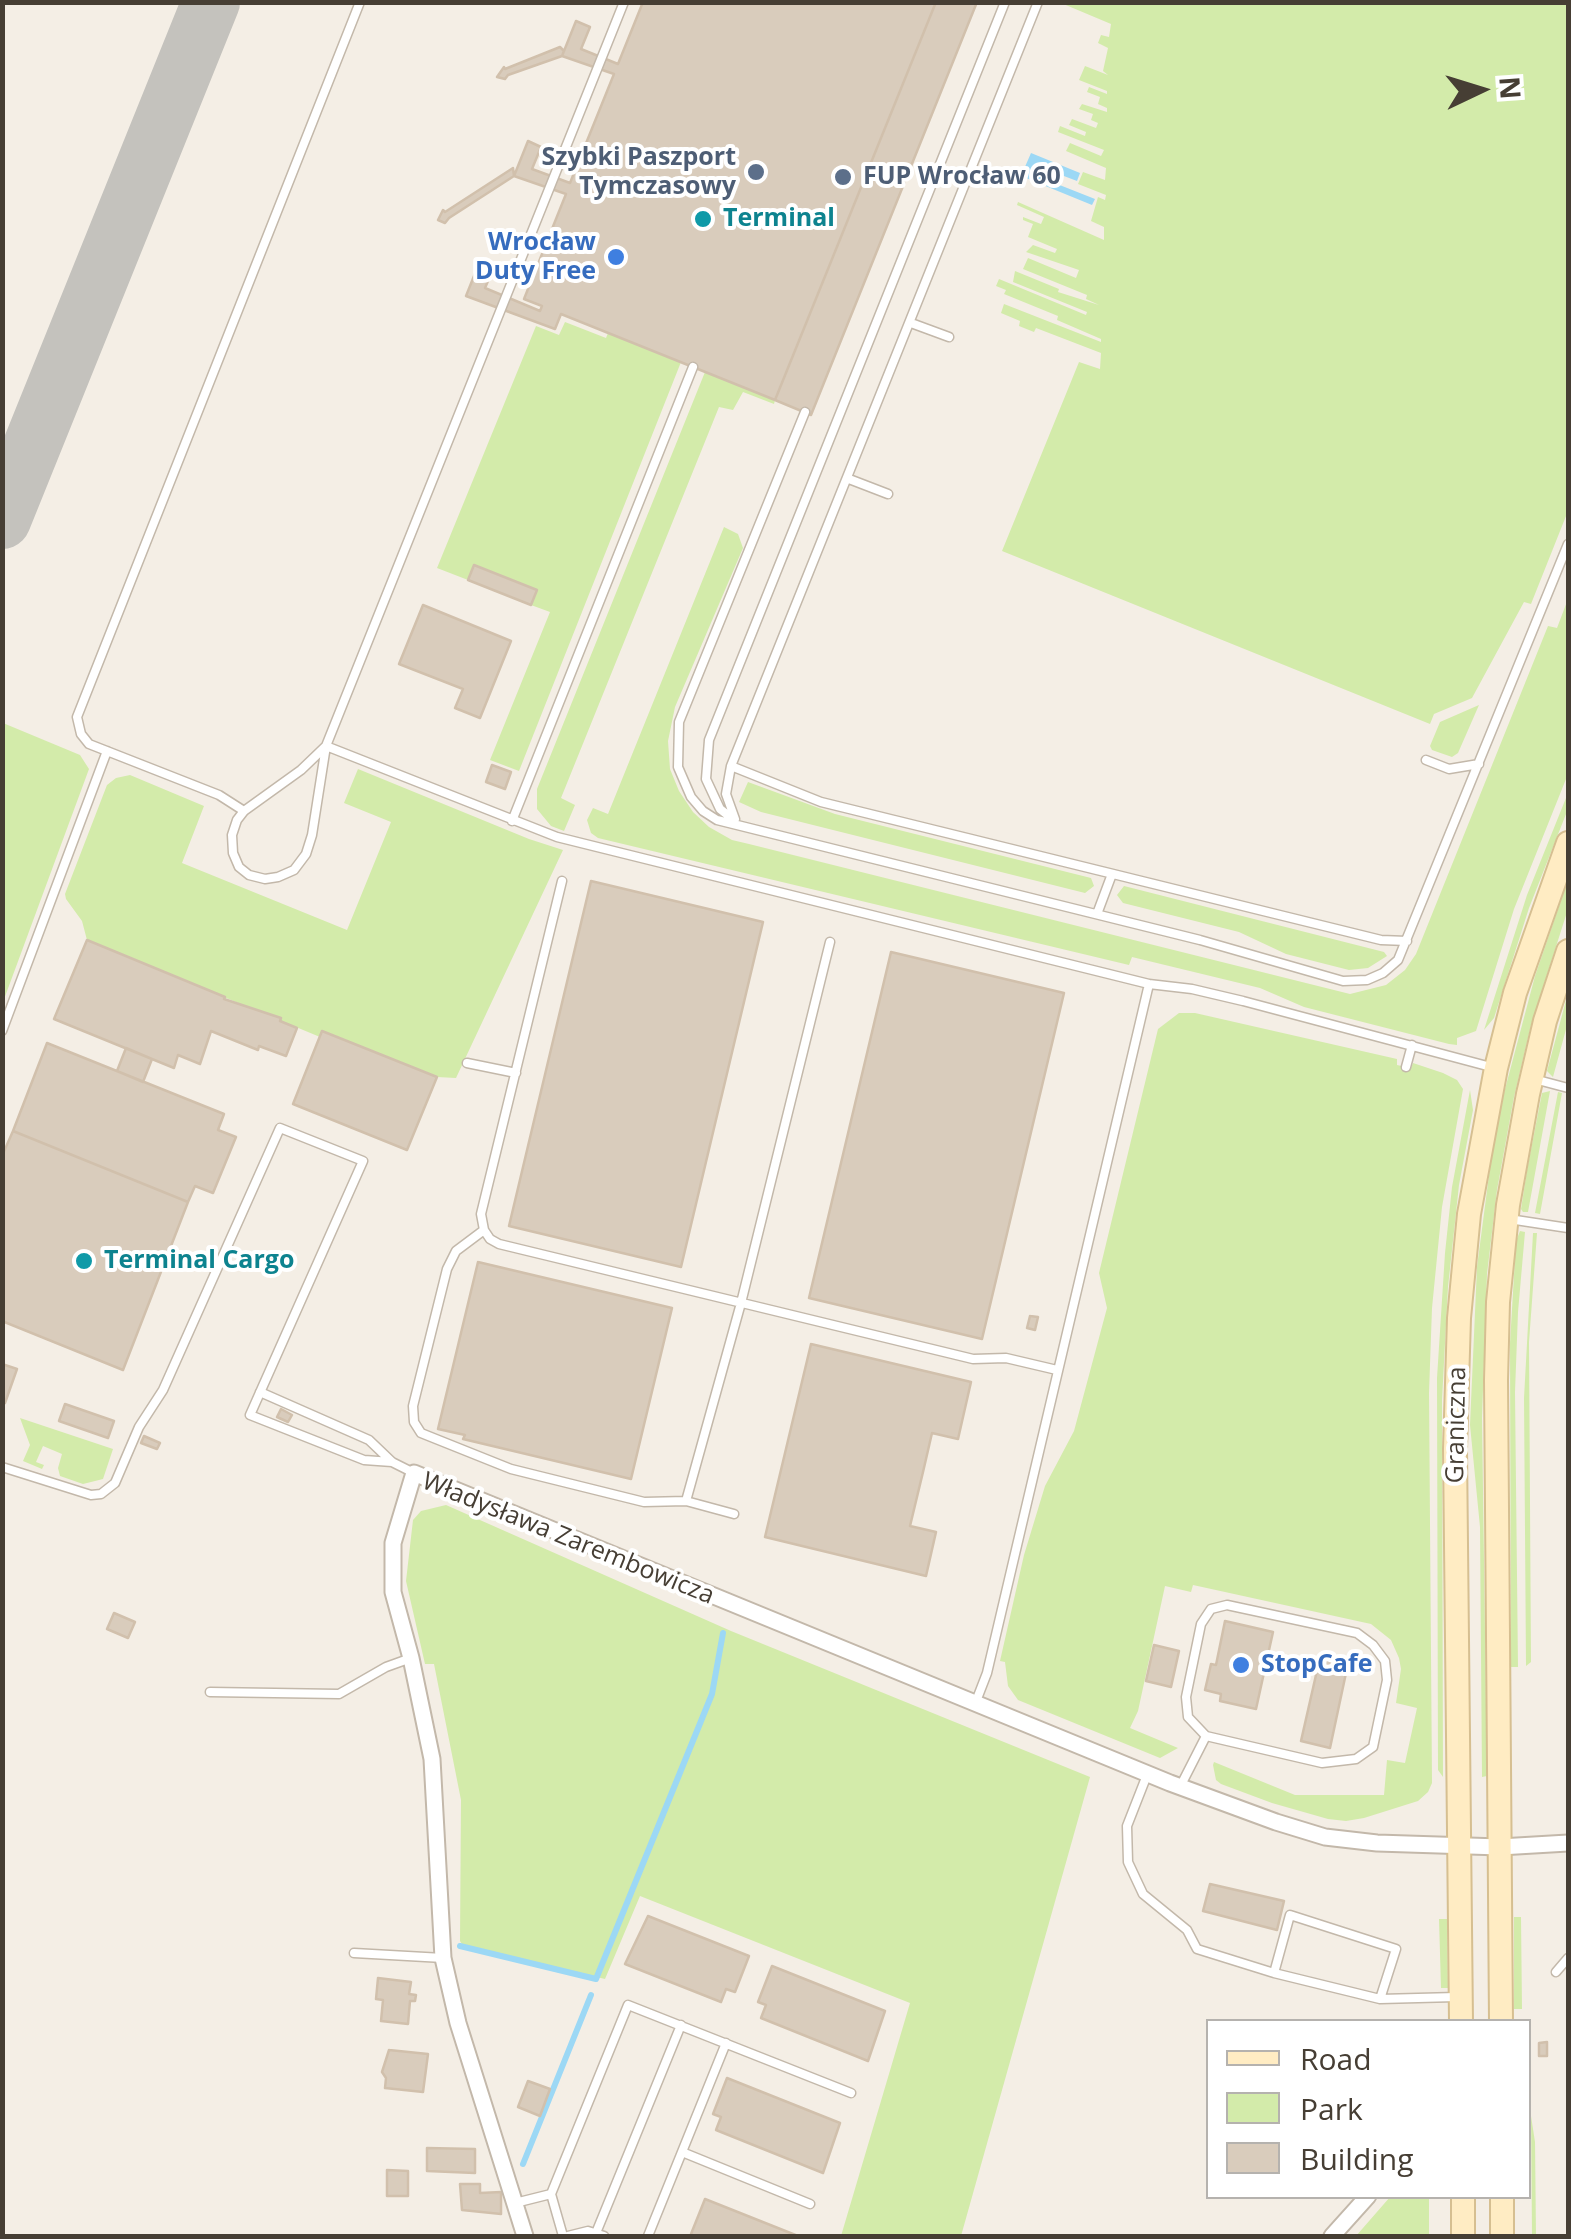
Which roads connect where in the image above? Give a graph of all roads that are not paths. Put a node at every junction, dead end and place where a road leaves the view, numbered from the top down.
1 (360, 2) edge
2 (624, 2) edge
3 (1005, 2) edge
4 (1038, 2) edge
5 (911, 322) junction
6 (949, 338) dead end
7 (693, 367) dead end
8 (805, 412) dead end
9 (848, 479) junction
10 (888, 494) dead end
11 (1568, 544) edge
12 (326, 746) junction
13 (107, 751) junction
14 (1426, 760) dead end
15 (1479, 764) junction
16 (731, 766) junction
17 (244, 811) junction
18 (512, 821) junction
19 (738, 823) junction
20 (1568, 843) edge
21 (1112, 874) junction
22 (562, 881) dead end
23 (1097, 914) junction
24 (1407, 941) junction
25 (830, 942) dead end
26 (1568, 951) edge
27 (1149, 984) junction
28 (2, 1031) edge
29 (1412, 1044) junction
30 (467, 1063) dead end
31 (1406, 1068) dead end
32 (1496, 1068) junction
33 (516, 1074) junction
34 (1531, 1079) junction
35 (1568, 1088) edge
36 (1507, 1218) junction
37 (1568, 1228) edge
38 (484, 1230) junction
39 (741, 1302) junction
40 (1057, 1370) junction
41 (260, 1392) junction
42 (392, 1462) junction
43 (2, 1467) edge
44 (414, 1473) junction
45 (686, 1501) junction
46 (734, 1514) dead end
47 (411, 1658) junction
48 (210, 1692) dead end
49 (975, 1704) junction
50 (1206, 1736) junction
51 (1147, 1774) junction
52 (1180, 1787) junction
53 (1568, 1843) edge
54 (1460, 1846) junction
55 (1500, 1847) junction
56 (354, 1953) dead end
57 (444, 1958) junction
58 (1568, 1960) edge
59 (1556, 1972) dead end
60 (1274, 1973) junction
61 (1460, 1996) junction
62 (1380, 1999) junction
63 (1461, 2019) edge
64 (1501, 2019) edge
65 (681, 2026) junction
66 (726, 2043) junction
67 (852, 2093) dead end
68 (682, 2152) junction
69 (551, 2194) junction
70 (1365, 2199) edge
71 (1462, 2199) edge
72 (1502, 2199) edge
73 (516, 2203) junction
74 (810, 2204) dead end
75 (600, 2235) edge
76 (526, 2236) edge
77 (565, 2236) edge
78 (648, 2236) edge
79 (1332, 2236) edge
80 (1463, 2236) edge
81 (1502, 2236) edge

1 - 13 lane
2 - 12 lane
3 - 19 lane
4 - 5 lane
5 - 6 lane
5 - 9 lane
7 - 18 lane
8 - 19 lane
9 - 10 lane
9 - 16 lane
11 - 15 lane
12 - 17 lane
12 - 17 lane
12 - 18 lane
13 - 17 lane
13 - 28 lane
14 - 15 lane
15 - 24 lane
16 - 19 lane
16 - 21 lane
18 - 27 lane
19 - 23 lane
20 - 32 main road, Graniczna
21 - 23 lane
21 - 24 lane
22 - 33 lane
23 - 24 lane
25 - 39 lane
26 - 34 main road, Graniczna
27 - 29 lane
27 - 40 lane
29 - 31 lane
29 - 32 lane
30 - 33 lane
32 - 54 main road, Graniczna
33 - 38 lane
34 - 35 lane
34 - 36 main road, Graniczna
36 - 37 lane
36 - 55 main road, Graniczna
38 - 39 lane
38 - 45 lane
39 - 40 lane
39 - 45 lane
40 - 49 lane
41 - 42 lane
41 - 42 lane
41 - 43 lane
42 - 44 lane
44 - 47 street, Władysława Zarembowicza
44 - 49 street, Władysława Zarembowicza
45 - 46 lane
47 - 48 lane
47 - 57 street, Władysława Zarembowicza
49 - 51 street, Władysława Zarembowicza
50 - 50 lane
50 - 52 lane
51 - 52 street, Władysława Zarembowicza
51 - 60 lane
52 - 54 street, Władysława Zarembowicza
53 - 55 street, Władysława Zarembowicza
54 - 55 street, Władysława Zarembowicza
54 - 61 main road, Graniczna
55 - 64 main road, Graniczna
56 - 57 lane
57 - 73 street, Władysława Zarembowicza
58 - 59 lane
60 - 62 lane
60 - 62 lane
61 - 62 lane
61 - 63 main road, Graniczna
65 - 66 lane
65 - 69 lane
65 - 75 lane
66 - 67 lane
66 - 68 lane
68 - 74 lane
68 - 78 lane
69 - 73 lane
69 - 77 lane
70 - 79 street
71 - 80 main road
72 - 81 main road
73 - 76 street, Władysława Zarembowicza
75 - 77 lane

